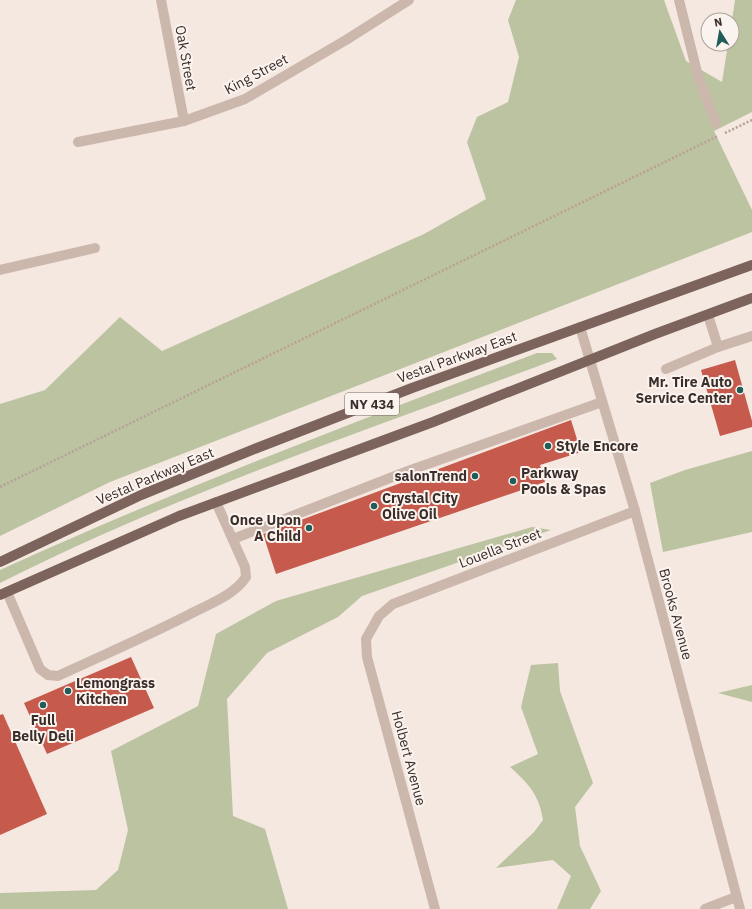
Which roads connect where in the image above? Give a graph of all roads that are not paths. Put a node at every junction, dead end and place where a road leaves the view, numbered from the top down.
1 (161, 0) edge
2 (409, 0) edge
3 (679, 0) edge
4 (184, 121) junction
5 (716, 122) dead end
6 (78, 142) dead end
7 (95, 248) dead end
8 (752, 265) edge
9 (0, 270) edge
10 (752, 298) edge
11 (708, 315) junction
12 (580, 327) junction
13 (752, 336) edge
14 (718, 347) junction
15 (589, 360) junction
16 (666, 369) dead end
17 (602, 402) junction
18 (216, 502) junction
19 (635, 511) junction
20 (233, 539) junction
21 (0, 562) edge
22 (4, 594) edge
23 (379, 616) joint
24 (736, 897) junction
25 (435, 909) edge
26 (705, 909) edge
27 (740, 909) edge

1 - 4 street, Oak Street
2 - 4 street, King Street
3 - 5 street
4 - 6 street, King Street
7 - 9 street
8 - 12 main road, Vestal Parkway East / NY 434
10 - 11 main road, NY 434
11 - 14 street
11 - 15 main road, NY 434
12 - 15 street, Brooks Avenue
12 - 21 main road, Vestal Parkway East / NY 434
13 - 14 street
14 - 16 street
15 - 17 street, Brooks Avenue
15 - 18 main road, NY 434
17 - 19 street, Brooks Avenue
17 - 20 street
18 - 20 street
18 - 22 main road, NY 434
19 - 23 street, Louella Street
19 - 24 street, Brooks Avenue
20 - 22 street
23 - 25 street, Holbert Avenue
24 - 26 street
24 - 27 street, Brooks Avenue

